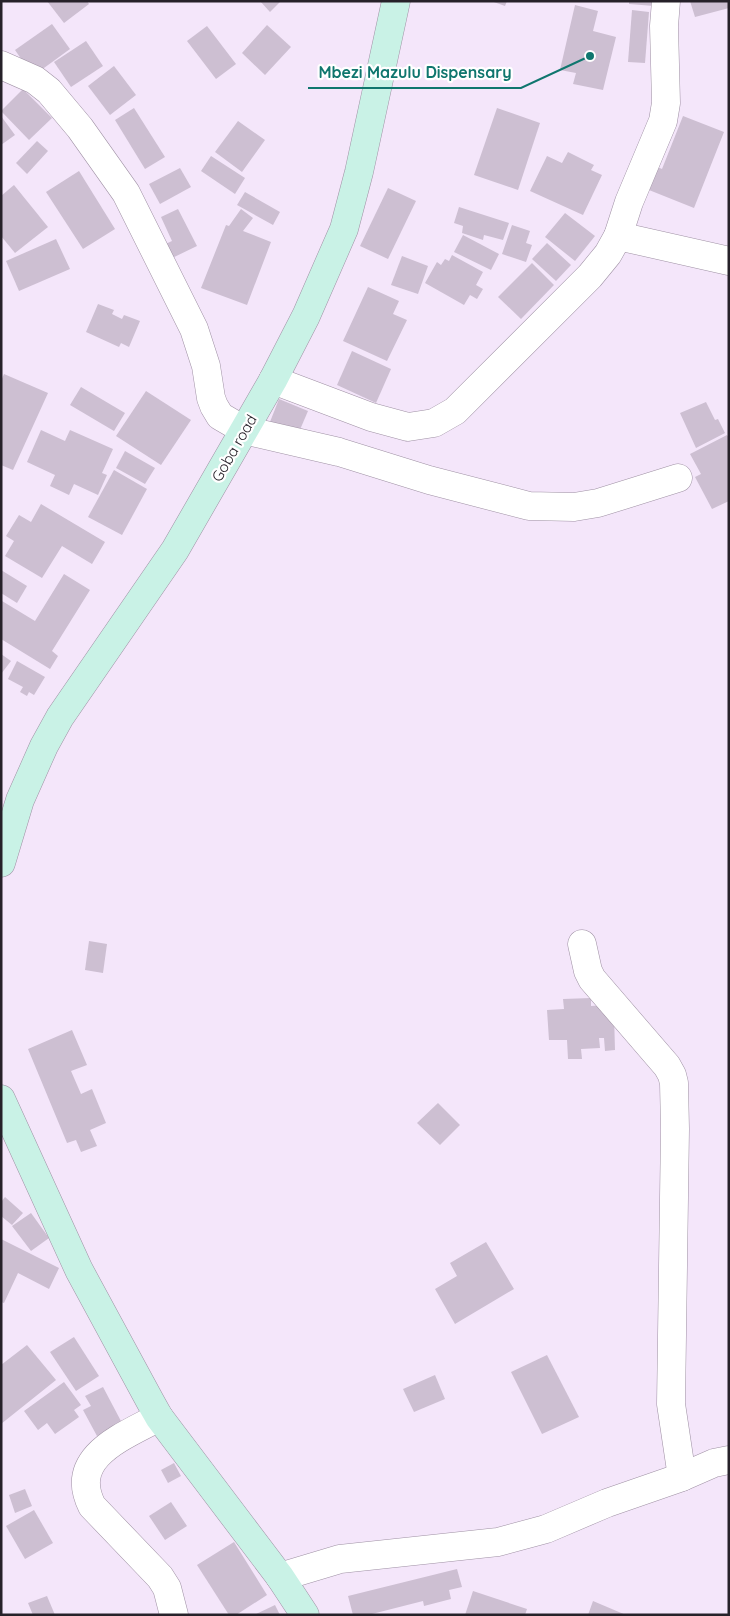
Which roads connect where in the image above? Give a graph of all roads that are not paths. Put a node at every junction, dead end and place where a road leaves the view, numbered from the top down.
1 (396, 1) edge
2 (666, 1) edge
3 (1, 65) edge
4 (618, 236) junction
5 (729, 261) edge
6 (272, 380) junction
7 (244, 430) junction
8 (678, 478) dead end
9 (1, 864) edge
10 (582, 944) dead end
11 (1, 1099) edge
12 (159, 1417) junction
13 (729, 1460) edge
14 (682, 1477) junction
15 (280, 1577) junction
16 (174, 1615) edge
17 (305, 1615) edge

1 - 6 main road, Goba road
2 - 4 street
3 - 7 street
4 - 5 street
4 - 6 street
6 - 7 main road, Goba road
7 - 8 street
7 - 9 main road, Goba road
10 - 14 street
11 - 12 main road
12 - 15 main road
12 - 16 street
13 - 14 street
14 - 15 street
15 - 17 main road

